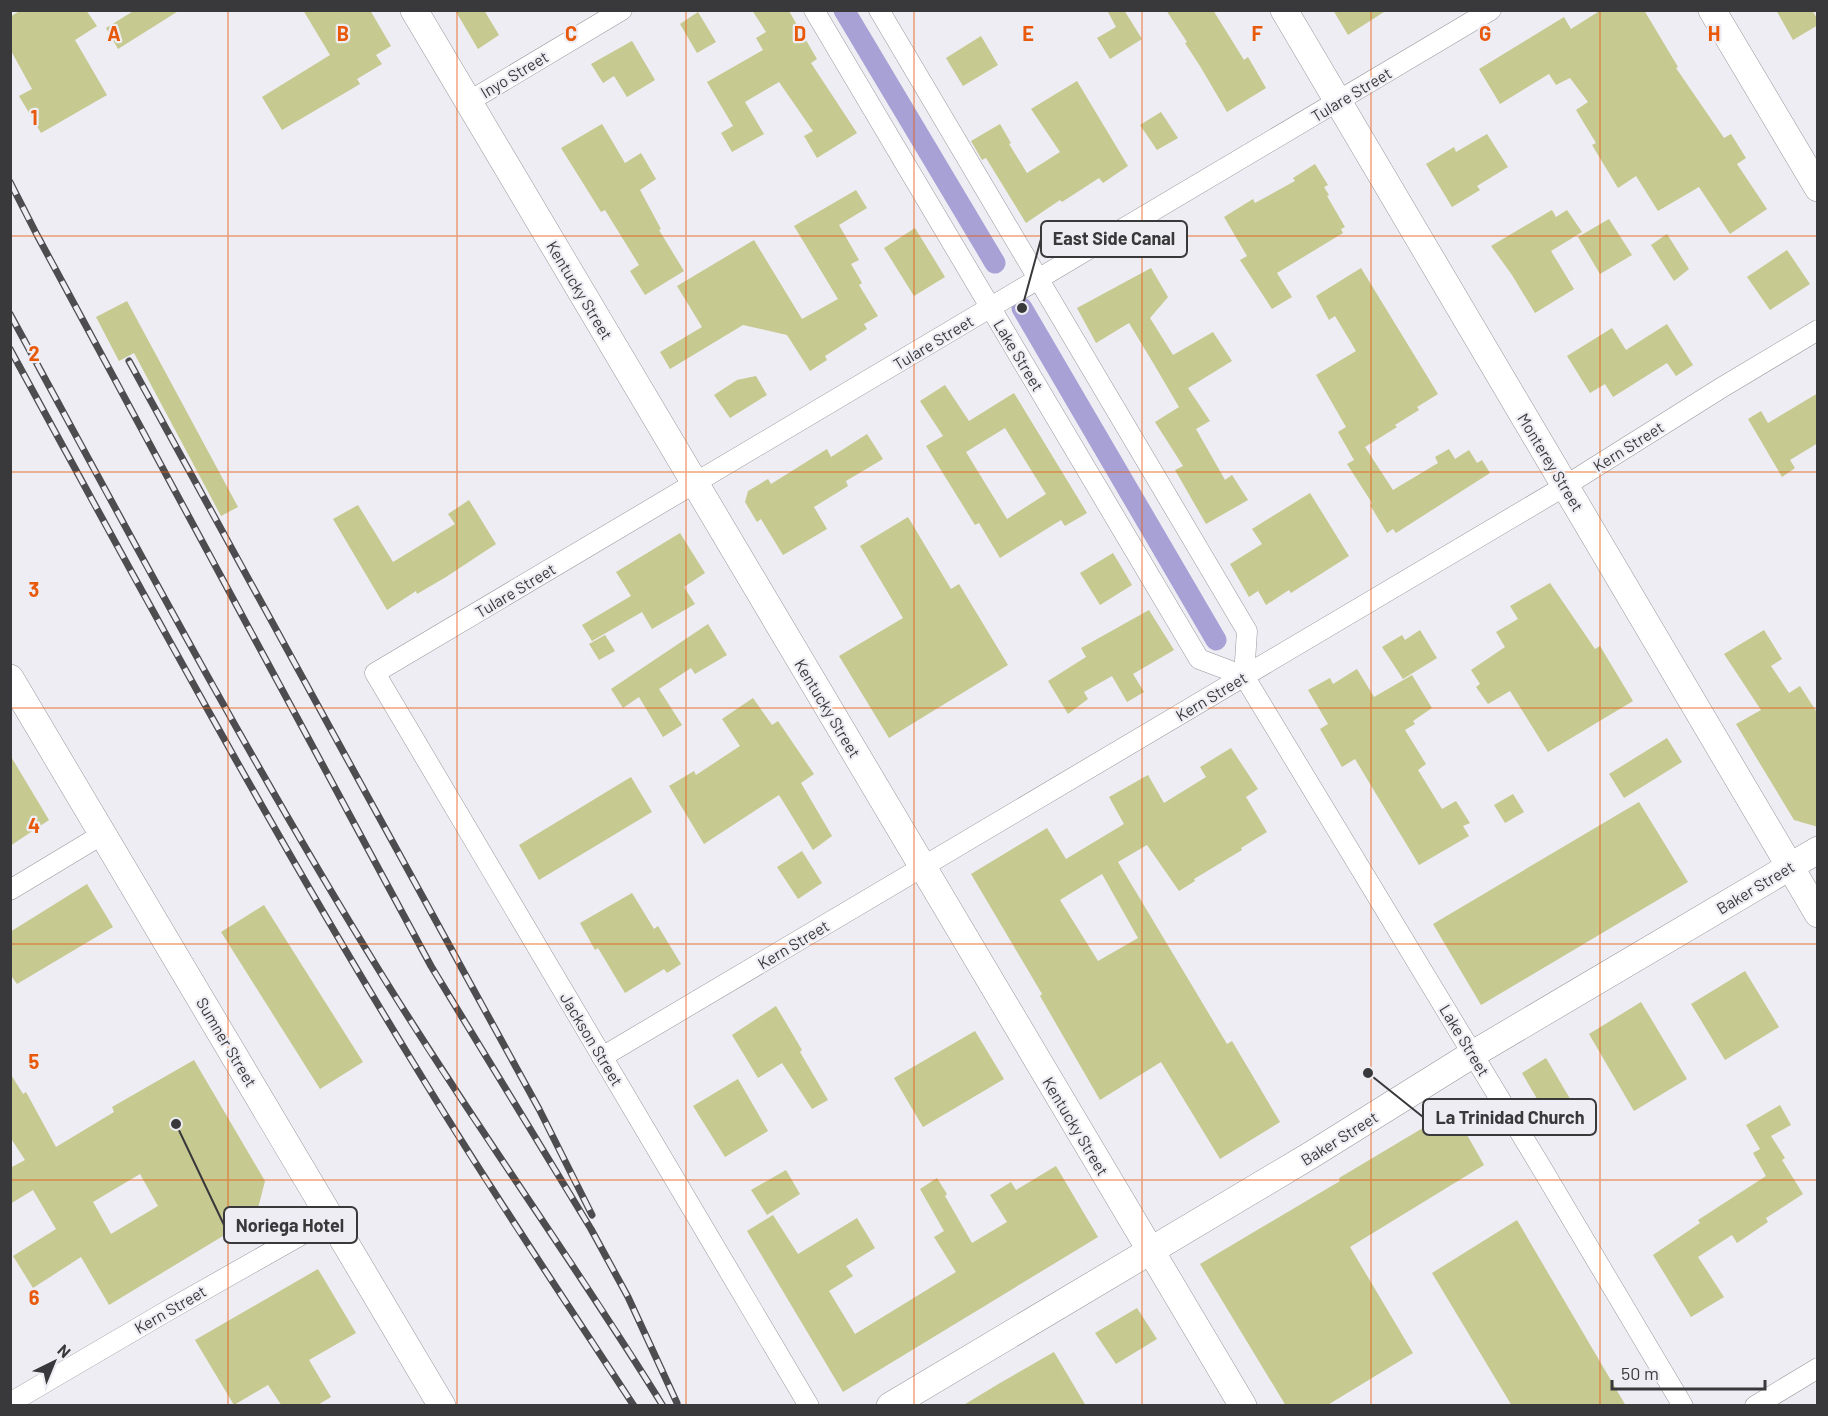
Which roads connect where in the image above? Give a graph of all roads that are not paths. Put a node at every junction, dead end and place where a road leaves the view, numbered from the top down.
1 (414, 10) edge
2 (622, 10) edge
3 (814, 10) edge
4 (879, 10) edge
5 (1284, 10) edge
6 (1491, 10) edge
7 (1712, 10) edge
8 (1338, 101) junction
9 (468, 102) junction
10 (1818, 188) edge
11 (1038, 279) junction
12 (990, 308) junction
13 (1818, 330) edge
14 (694, 483) junction
15 (1565, 486) junction
16 (375, 673) joint
17 (1244, 676) junction
18 (10, 678) edge
19 (103, 834) junction
20 (1818, 850) edge
21 (1789, 866) junction
22 (922, 867) junction
23 (10, 890) edge
24 (1818, 914) edge
25 (1473, 1054) junction
26 (603, 1057) junction
27 (331, 1218) junction
28 (1150, 1251) junction
29 (1818, 1368) edge
30 (10, 1403) edge
31 (442, 1406) edge
32 (810, 1406) edge
33 (890, 1406) edge
34 (1243, 1406) edge
35 (1683, 1406) edge
36 (1755, 1406) edge

1 - 9 street, Kentucky Street
2 - 9 street, Inyo Street
3 - 12 street, Lake Street
4 - 11 street
5 - 8 street, Monterey Street
6 - 8 street, Tulare Street
7 - 10 street
8 - 11 street, Tulare Street
8 - 15 street, Monterey Street
9 - 14 street, Kentucky Street
11 - 12 street, Tulare Street
11 - 17 street
12 - 14 street, Tulare Street
12 - 17 street, Lake Street
13 - 15 street, Kern Street
14 - 16 street, Tulare Street
14 - 22 street, Kentucky Street
15 - 17 street, Kern Street
15 - 21 street, Monterey Street
16 - 26 street, Jackson Street
17 - 22 street, Kern Street
17 - 25 street, Lake Street
18 - 19 street, Sumner Street
19 - 23 street
19 - 27 street, Sumner Street
20 - 21 street, Baker Street
21 - 24 street, Monterey Street
21 - 25 street, Baker Street
22 - 26 street, Kern Street
22 - 28 street, Kentucky Street
25 - 28 street, Baker Street
25 - 35 street, Lake Street
26 - 32 street, Jackson Street
27 - 30 street, Kern Street
27 - 31 street, Sumner Street
28 - 33 street, Baker Street
28 - 34 street, Kentucky Street
29 - 36 street

